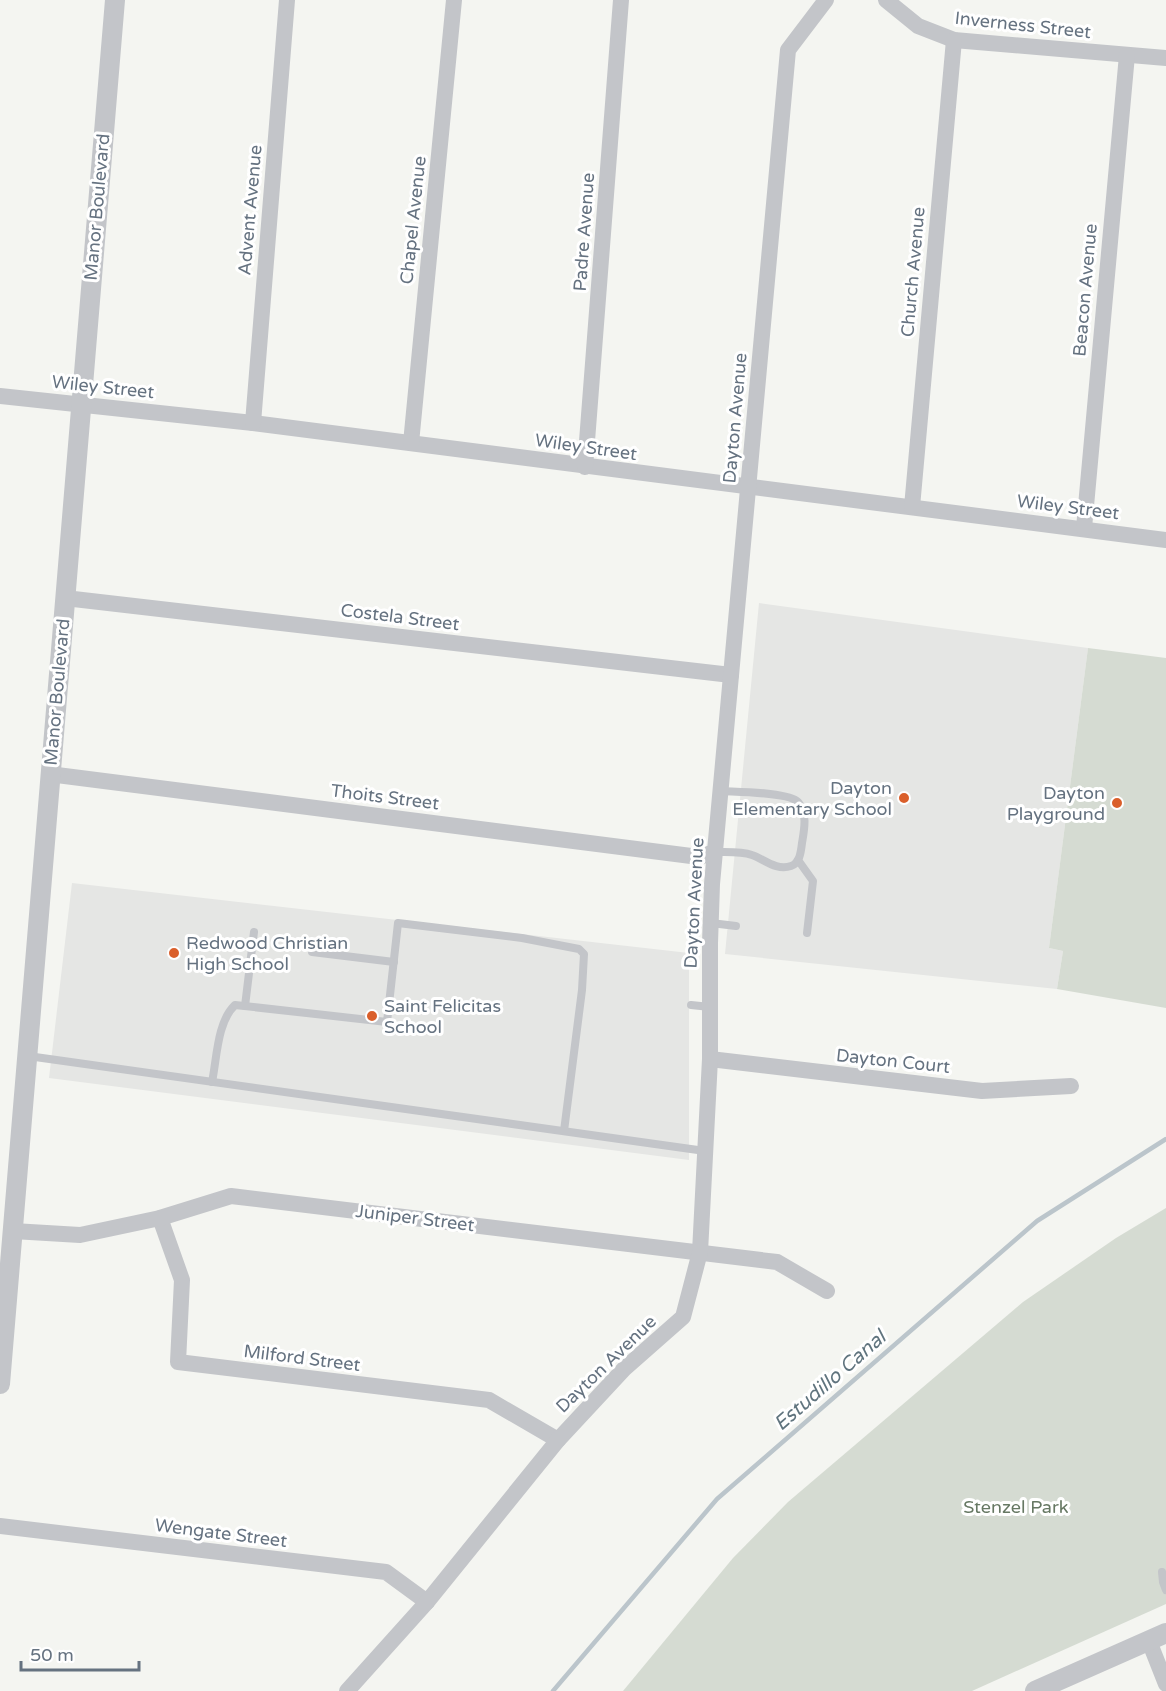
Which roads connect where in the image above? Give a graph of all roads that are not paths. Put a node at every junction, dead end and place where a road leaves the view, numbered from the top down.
1 (115, 0) edge
2 (287, 0) edge
3 (454, 0) edge
4 (621, 0) edge
5 (826, 0) edge
6 (886, 0) edge
7 (954, 40) junction
8 (1127, 55) junction
9 (1166, 58) edge
10 (0, 396) edge
11 (81, 405) junction
12 (253, 423) junction
13 (411, 443) junction
14 (585, 467) junction
15 (748, 488) junction
16 (912, 507) junction
17 (1084, 528) junction
18 (1166, 540) edge
19 (65, 598) junction
20 (731, 675) junction
21 (49, 774) junction
22 (721, 791) junction
23 (715, 852) junction
24 (798, 860) junction
25 (711, 923) junction
26 (736, 926) dead end
27 (254, 932) dead end
28 (807, 933) dead end
29 (312, 952) dead end
30 (394, 962) junction
31 (691, 1005) dead end
32 (245, 1006) junction
33 (710, 1007) junction
34 (27, 1056) junction
35 (710, 1059) junction
36 (212, 1082) junction
37 (1071, 1086) dead end
38 (564, 1131) junction
39 (705, 1150) junction
40 (160, 1218) junction
41 (7, 1230) edge
42 (700, 1252) junction
43 (827, 1291) dead end
44 (0, 1384) edge
45 (558, 1440) junction
46 (0, 1526) edge
47 (1162, 1572) dead end
48 (1166, 1590) edge
49 (427, 1602) junction
50 (1157, 1637) edge
51 (1166, 1684) edge
52 (346, 1691) edge
53 (1035, 1691) edge

1 - 11 street, Manor Boulevard
2 - 12 street, Advent Avenue
3 - 13 street, Chapel Avenue
4 - 14 street, Padre Avenue
5 - 15 street, Dayton Avenue
6 - 7 street, Inverness Street
7 - 8 street, Inverness Street
7 - 16 street, Church Avenue
8 - 9 street, Inverness Street
8 - 17 street, Beacon Avenue
10 - 11 street, Wiley Street
11 - 12 street, Wiley Street
11 - 19 street, Manor Boulevard
12 - 13 street, Wiley Street
13 - 14 street, Wiley Street
14 - 15 street, Wiley Street
15 - 16 street, Wiley Street
15 - 20 street, Dayton Avenue
16 - 17 street, Wiley Street
17 - 18 street, Wiley Street
19 - 20 street, Costela Street
19 - 21 street, Manor Boulevard
20 - 22 street, Dayton Avenue
21 - 23 street, Thoits Street
21 - 34 street, Manor Boulevard
22 - 23 street, Dayton Avenue
22 - 24 lane
23 - 24 lane
23 - 25 street, Dayton Avenue
24 - 28 lane
25 - 26 lane
25 - 33 street, Dayton Avenue
27 - 32 lane
29 - 30 lane
30 - 32 lane
30 - 38 lane
31 - 33 lane
32 - 36 lane
33 - 35 street, Dayton Avenue
34 - 36 lane
34 - 41 street, Manor Boulevard
35 - 37 street, Dayton Court
35 - 39 street, Dayton Avenue
36 - 38 lane
38 - 39 lane
39 - 42 street, Dayton Avenue
40 - 41 street, Juniper Street
40 - 42 street, Juniper Street
40 - 45 street, Milford Street
41 - 44 street, Manor Boulevard
42 - 43 street, Juniper Street
42 - 45 street, Dayton Avenue
45 - 49 street, Dayton Avenue
46 - 49 street, Wengate Street
47 - 48 lane
49 - 52 street, Dayton Avenue
50 - 51 street
50 - 53 street

